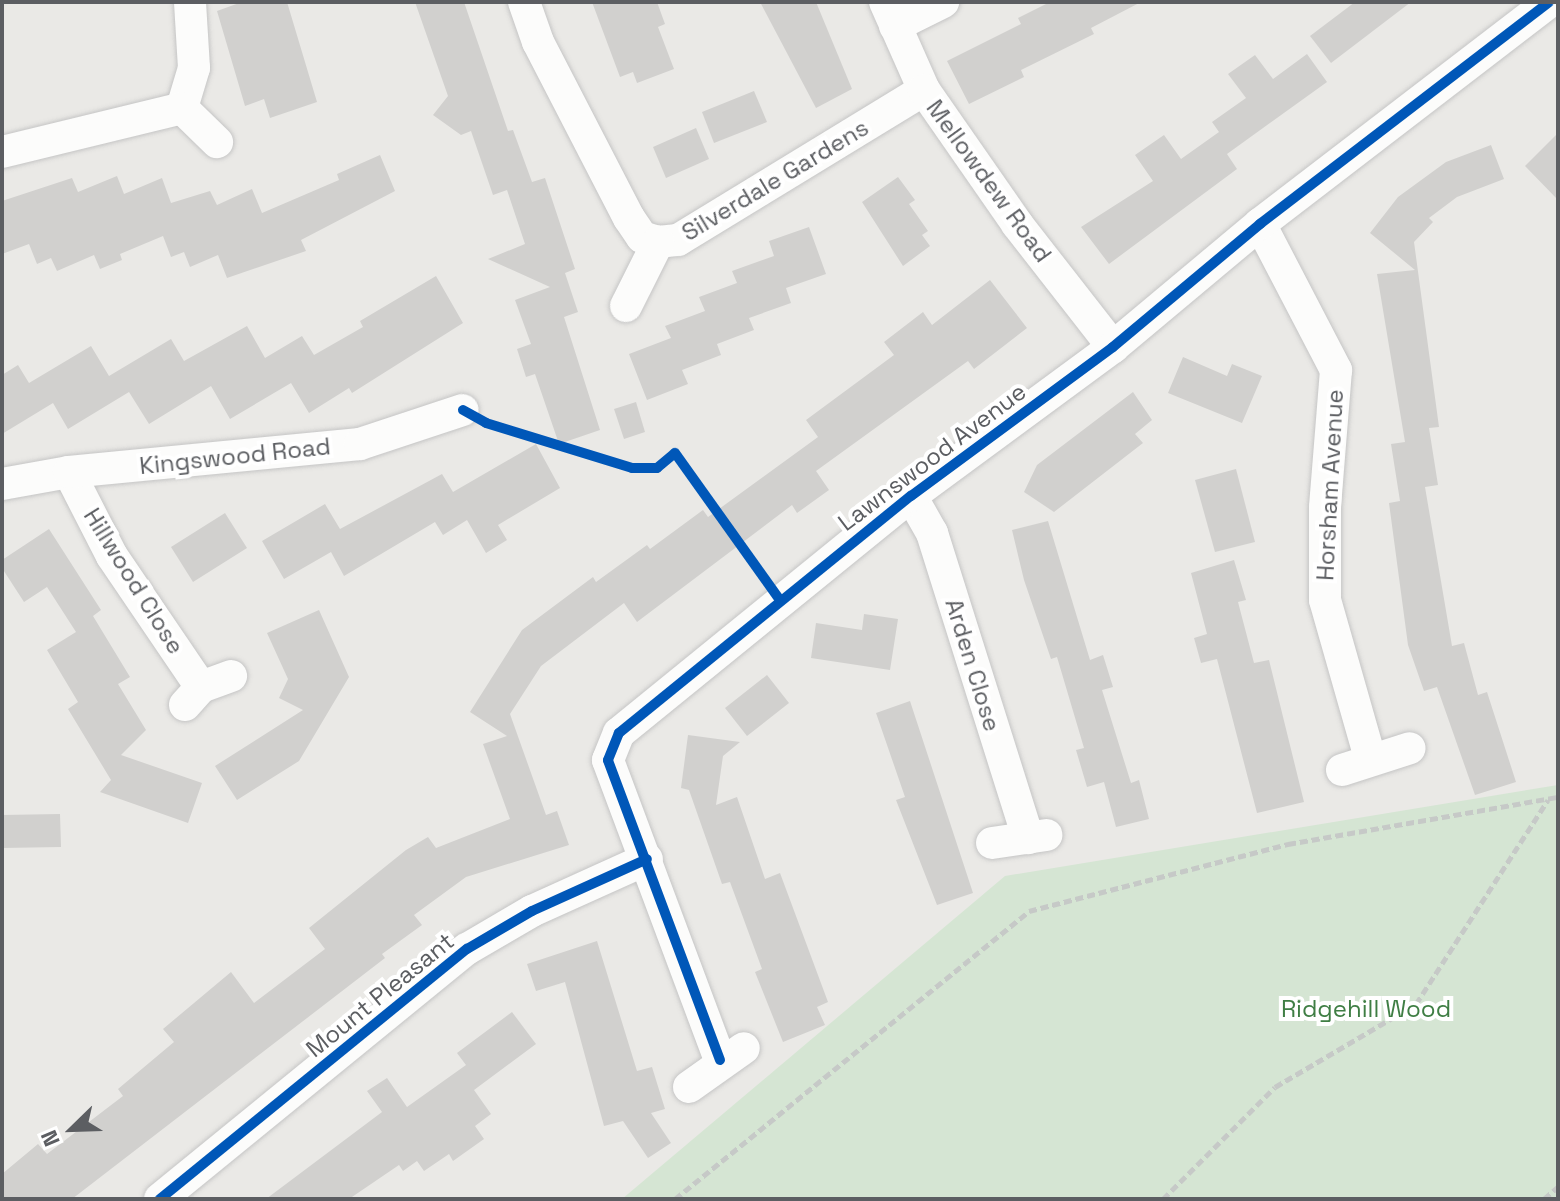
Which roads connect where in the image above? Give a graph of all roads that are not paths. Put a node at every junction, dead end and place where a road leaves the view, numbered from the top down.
1 (190, 2) edge
2 (524, 2) edge
3 (943, 2) edge
4 (1549, 2) edge
5 (890, 14) edge
6 (924, 90) junction
7 (182, 108) junction
8 (217, 142) dead end
9 (2, 152) edge
10 (1260, 224) junction
11 (658, 242) junction
12 (626, 306) dead end
13 (1113, 347) junction
14 (463, 410) dead end
15 (69, 472) junction
16 (2, 484) edge
17 (911, 496) junction
18 (231, 676) dead end
19 (1410, 748) dead end
20 (992, 843) dead end
21 (647, 859) junction
22 (689, 1087) dead end
23 (160, 1199) edge

1 - 7 street
2 - 11 street, Silverdale Gardens
3 - 5 street
4 - 10 street, Lawnswood Avenue
5 - 6 street, Mellowdew Road
6 - 11 street, Silverdale Gardens
6 - 13 street, Mellowdew Road
7 - 8 street
7 - 9 street
10 - 13 street, Lawnswood Avenue
10 - 19 street, Horsham Avenue
11 - 12 street
13 - 17 street, Lawnswood Avenue
14 - 15 street, Kingswood Road
15 - 16 street, Kingswood Road
15 - 18 street, Hillwood Close
17 - 20 street, Arden Close
17 - 21 street, Lawnswood Avenue
21 - 22 street, Lawnswood Avenue
21 - 23 street, Mount Pleasant

